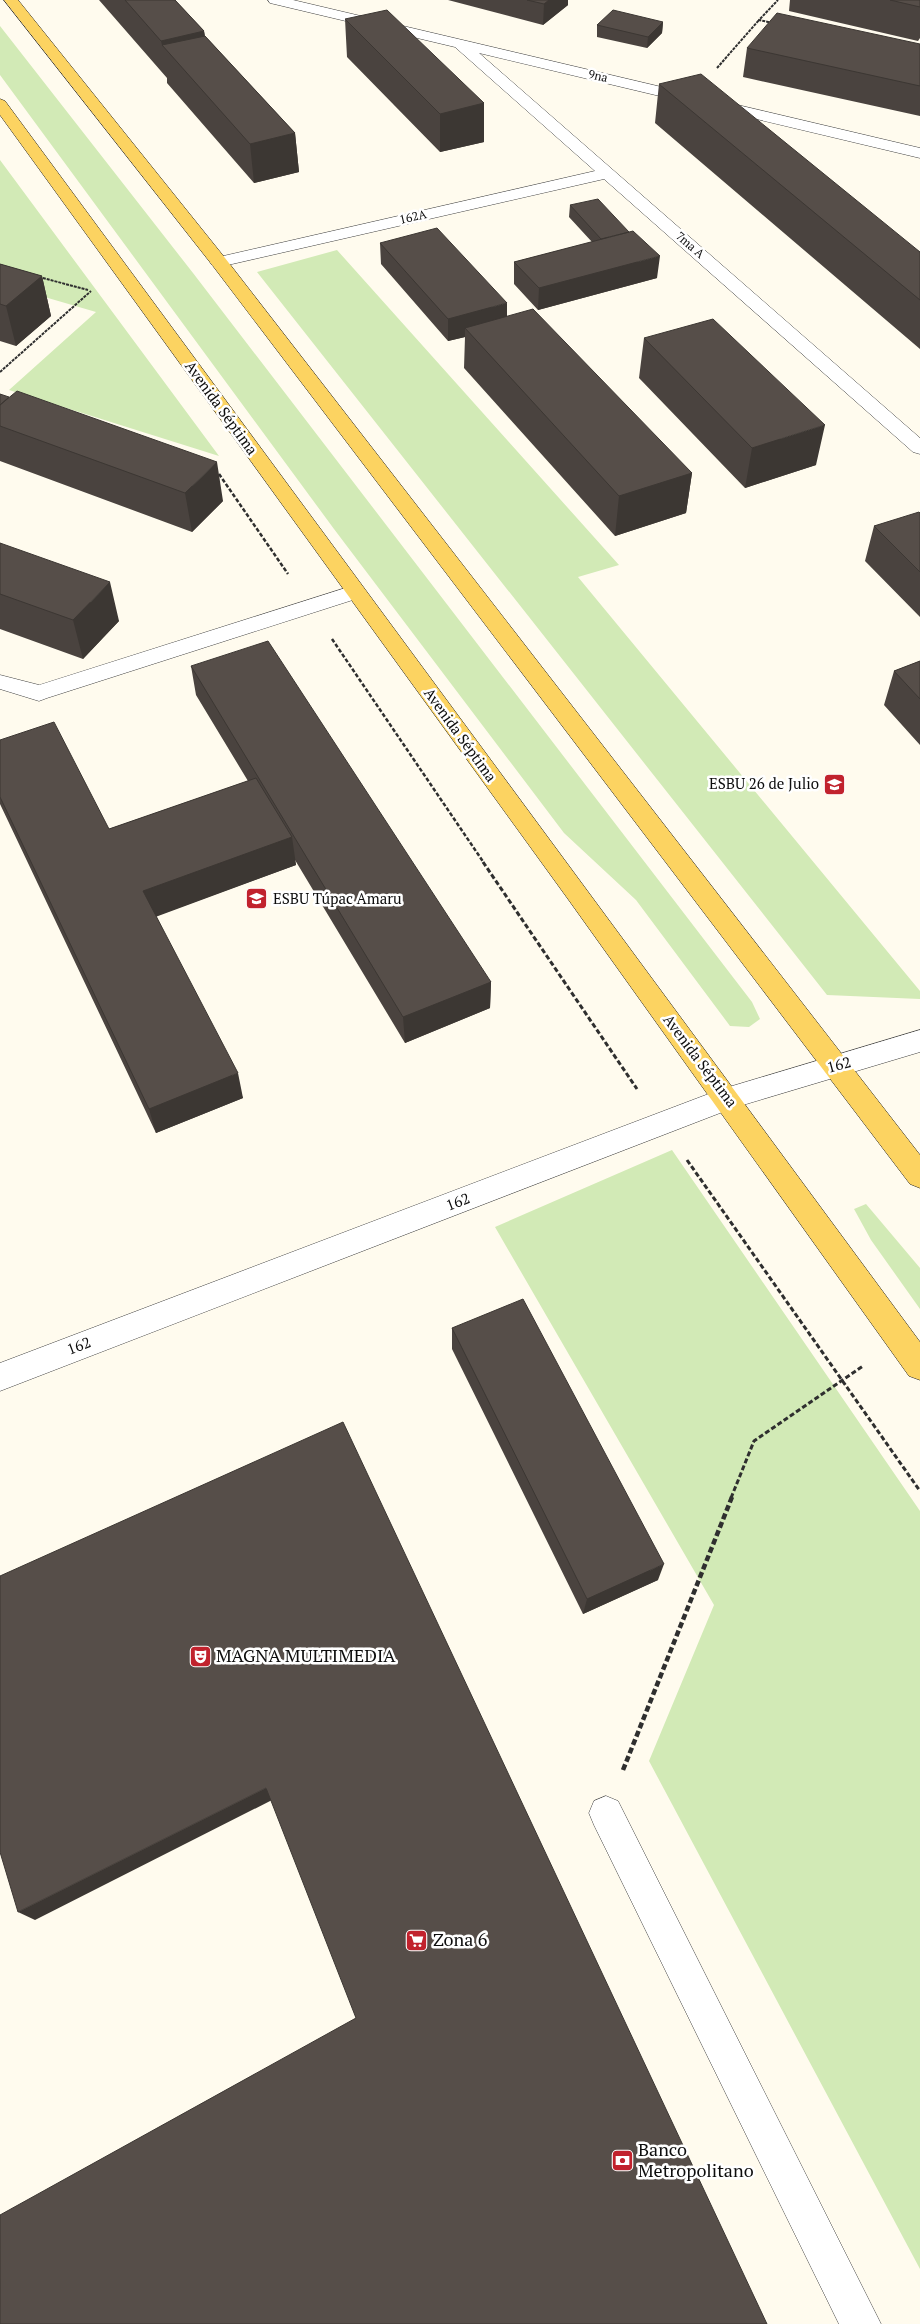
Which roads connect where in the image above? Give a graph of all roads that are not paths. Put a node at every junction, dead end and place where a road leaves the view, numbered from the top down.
1 (11, 0) edge
2 (275, 0) edge
3 (459, 43) junction
4 (0, 104) edge
5 (920, 152) edge
6 (607, 173) junction
7 (219, 262) junction
8 (920, 448) edge
9 (355, 592) junction
10 (0, 682) edge
11 (920, 1041) edge
12 (834, 1066) junction
13 (728, 1098) junction
14 (920, 1176) edge
15 (920, 1366) edge
16 (0, 1377) edge
17 (606, 1813) road end
18 (861, 2324) edge

1 - 7 main road
2 - 3 street, 9na
3 - 5 street, 9na
3 - 6 street, 7ma A
4 - 9 main road, Avenida Séptima
6 - 7 street, 162A
6 - 8 street, 7ma A
7 - 12 main road
9 - 10 street
9 - 13 main road, Avenida Séptima
11 - 12 street, 162
12 - 13 street, 162
12 - 14 main road
13 - 15 main road, Avenida Séptima
13 - 16 street, 162
17 - 18 street

